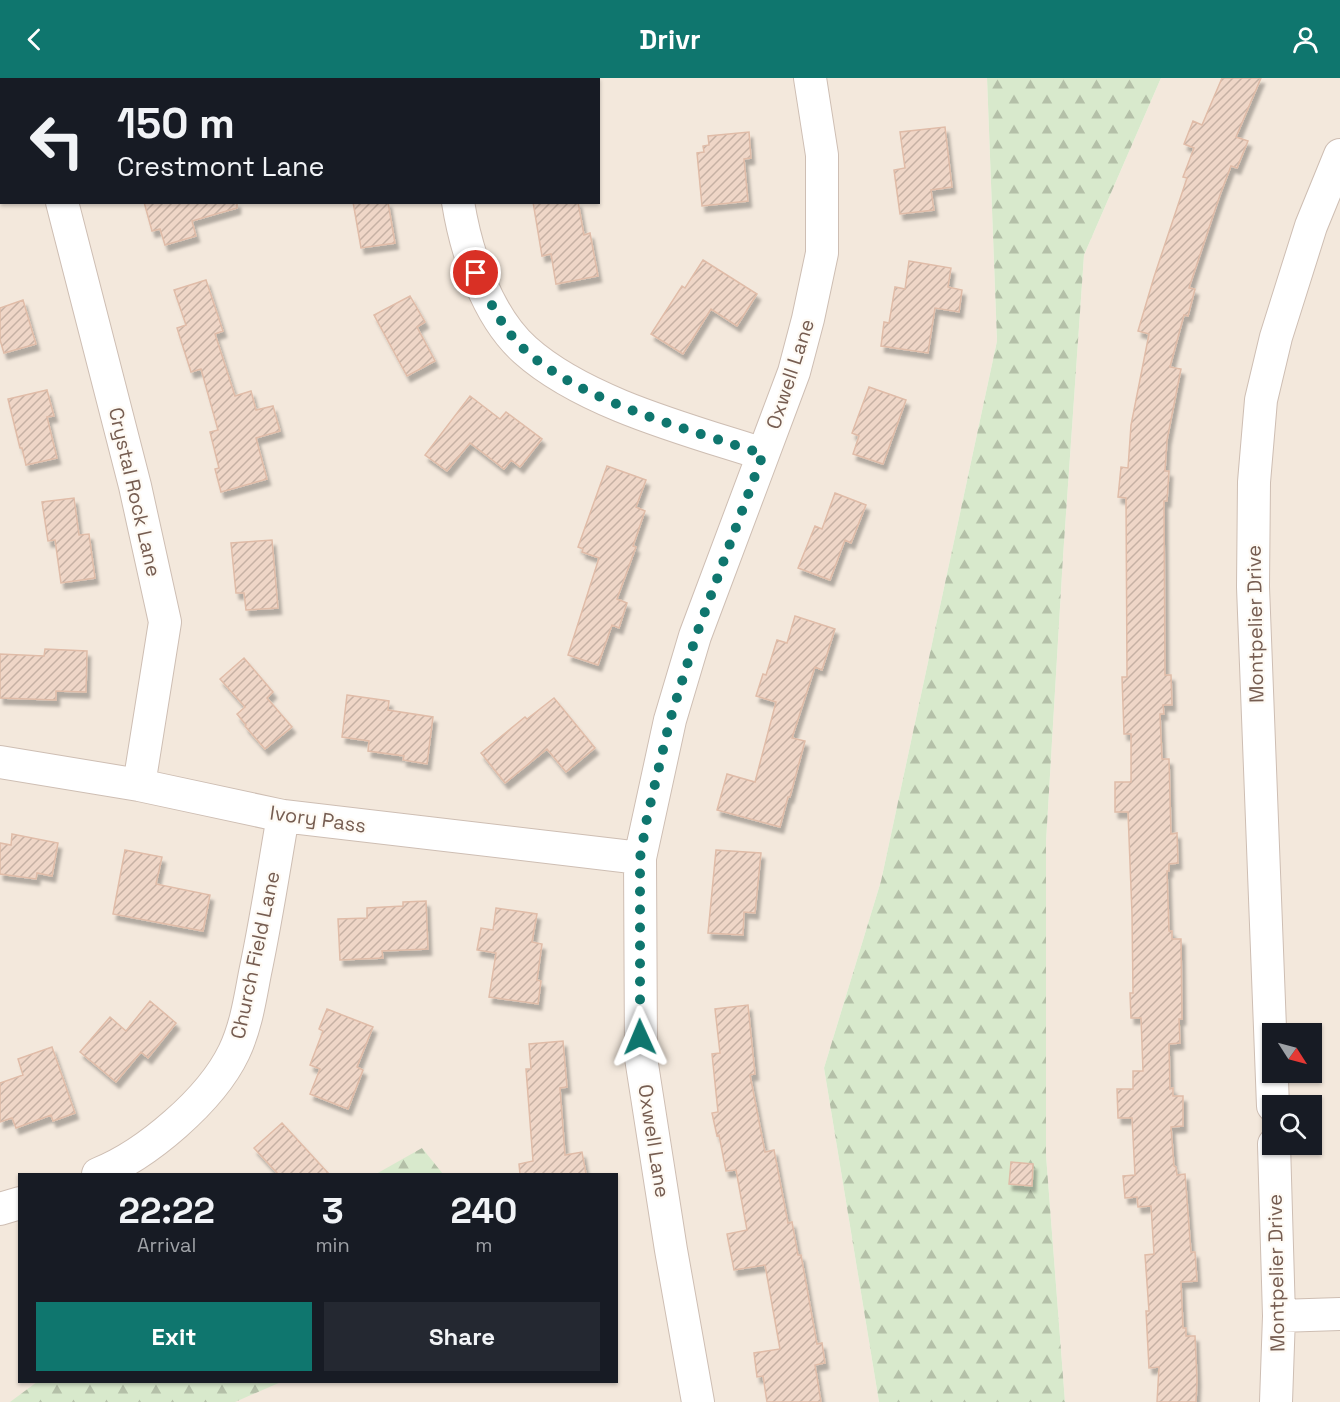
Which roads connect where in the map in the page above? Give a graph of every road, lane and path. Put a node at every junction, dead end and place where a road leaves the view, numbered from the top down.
1 (810, 78) edge
2 (1340, 155) edge
3 (63, 204) edge
4 (459, 204) edge
5 (763, 454) junction
6 (0, 762) edge
7 (139, 785) junction
8 (283, 816) junction
9 (640, 858) junction
10 (1273, 1095) edge
11 (1274, 1155) edge
12 (100, 1173) edge
13 (18, 1204) edge
14 (0, 1209) edge
15 (1340, 1314) edge
16 (1279, 1316) junction
17 (698, 1402) edge
18 (1276, 1402) edge

1 - 5 street, Oxwell Lane
2 - 10 street, Montpelier Drive
3 - 7 street, Crystal Rock Lane
4 - 5 street
5 - 9 street, Oxwell Lane
6 - 7 street, Ivory Pass
7 - 8 street, Ivory Pass
8 - 9 street, Ivory Pass
8 - 12 street, Church Field Lane
9 - 17 street, Oxwell Lane
11 - 16 street, Montpelier Drive
13 - 14 street
15 - 16 street
16 - 18 street, Montpelier Drive

